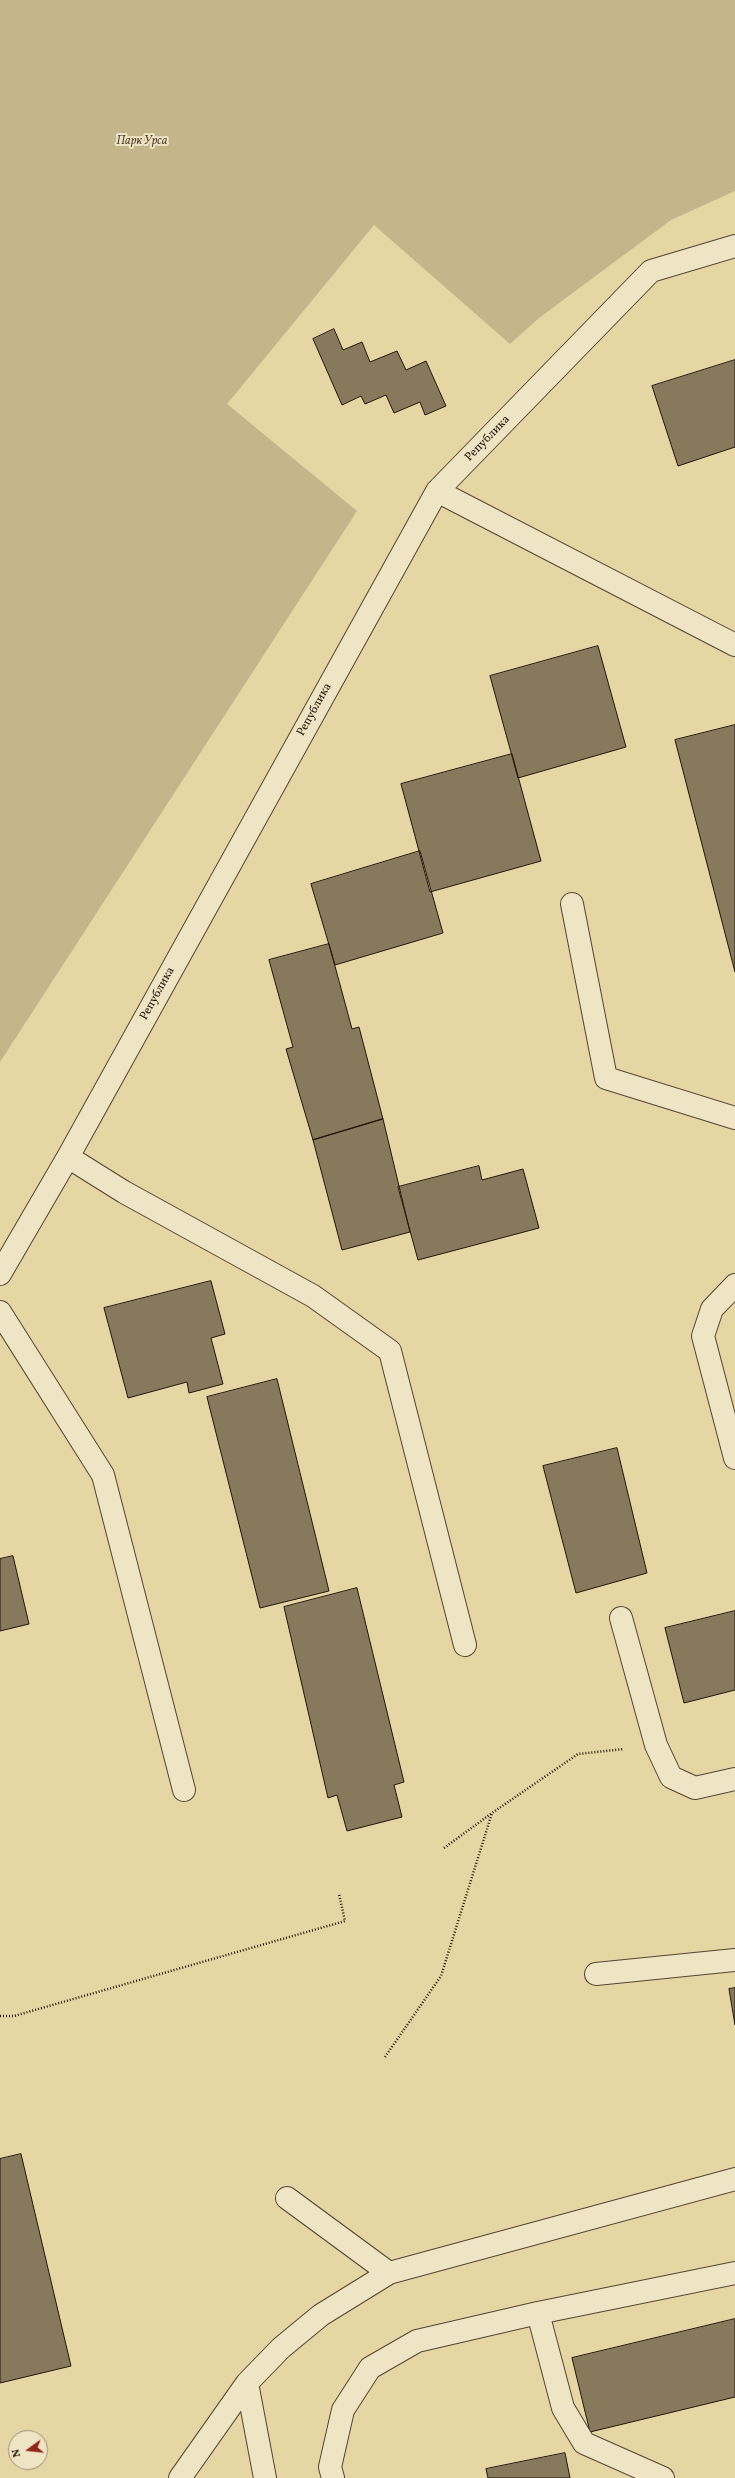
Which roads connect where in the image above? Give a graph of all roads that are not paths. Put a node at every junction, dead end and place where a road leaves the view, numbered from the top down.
1 (735, 246) edge
2 (437, 491) junction
3 (735, 645) edge
4 (572, 904) dead end
5 (735, 1118) edge
6 (68, 1157) junction
7 (0, 1274) edge
8 (735, 1285) edge
9 (0, 1312) edge
10 (735, 1458) edge
11 (621, 1618) dead end
12 (465, 1645) dead end
13 (735, 1779) edge
14 (184, 1790) dead end
15 (735, 1960) edge
16 (596, 1974) dead end
17 (735, 2179) edge
18 (287, 2198) dead end
19 (735, 2272) edge
20 (389, 2273) junction
21 (538, 2312) junction
22 (247, 2383) junction
23 (180, 2478) edge
24 (265, 2478) edge
25 (333, 2478) edge
26 (663, 2478) edge

1 - 2 street, Република
2 - 3 street
2 - 6 street, Република
4 - 5 street
6 - 7 street, Република
6 - 12 street
8 - 10 street
9 - 14 street
11 - 13 street
15 - 16 street
17 - 20 street
18 - 20 street
19 - 21 street
20 - 22 street
21 - 25 street
21 - 26 street
22 - 23 street
22 - 24 street

